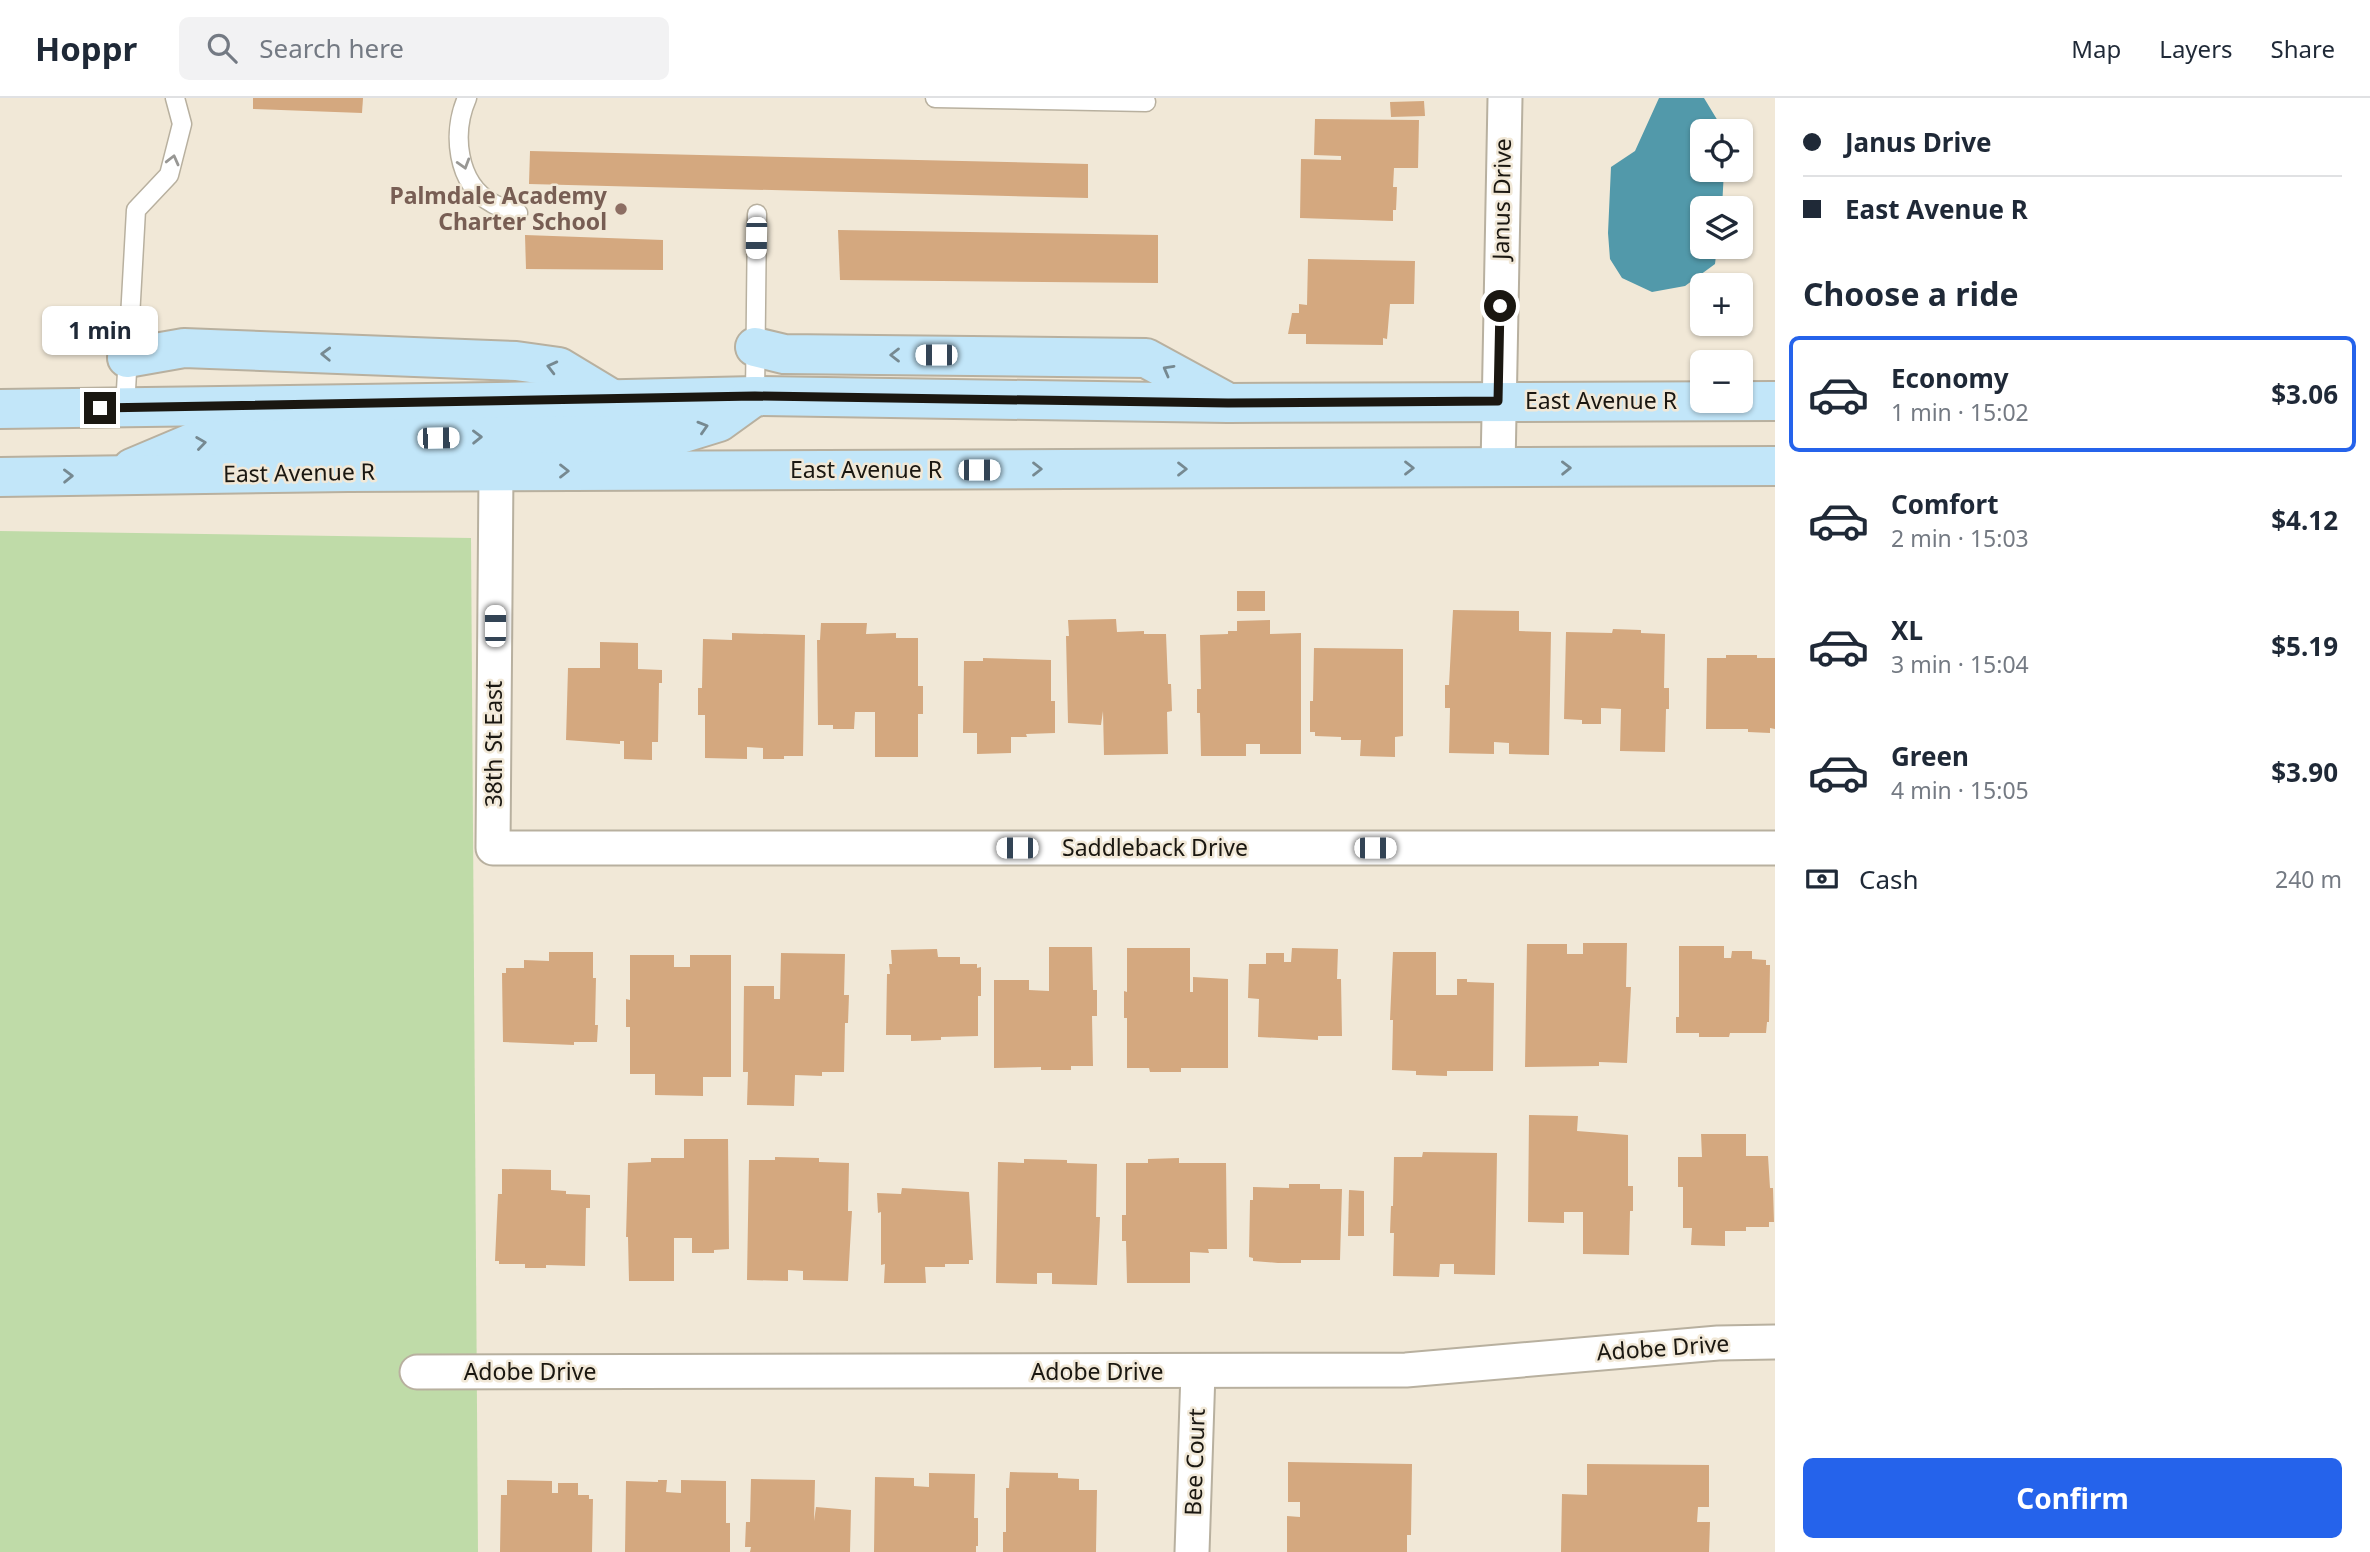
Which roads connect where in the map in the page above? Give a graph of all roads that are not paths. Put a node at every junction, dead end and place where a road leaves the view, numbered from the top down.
1 (174, 98) edge
2 (467, 98) edge
3 (935, 98) edge
4 (1505, 98) edge
5 (1146, 102) dead end
6 (518, 213) dead end
7 (757, 214) dead end
8 (755, 347) junction
9 (127, 358) junction
10 (755, 396) junction
11 (612, 399) junction
12 (1498, 401) junction
13 (1775, 401) edge
14 (1228, 403) junction
15 (125, 408) junction
16 (0, 409) edge
17 (1775, 466) edge
18 (1498, 468) junction
19 (496, 472) junction
20 (114, 475) junction
21 (0, 477) edge
22 (493, 848) joint
23 (1775, 848) edge
24 (1775, 1342) edge
25 (417, 1372) dead end
26 (1198, 1372) junction
27 (1192, 1552) edge

9 -> 1 lane
2 -> 6 lane
3 - 5 lane
4 - 12 street, Janus Drive
7 - 8 lane
8 - 10 lane
14 -> 8 main road
11 -> 9 main road
9 - 15 lane
10 - 11 main road, East Avenue R
10 - 14 main road, East Avenue R
20 -> 10 main road
11 - 15 main road, East Avenue R
12 - 13 main road, East Avenue R
12 - 14 main road, East Avenue R
12 - 18 street, Janus Drive
15 - 16 main road, East Avenue R
18 -> 17 main road, East Avenue R
19 -> 18 main road, East Avenue R
19 - 20 main road, East Avenue R
19 - 22 street, 38th St East
21 -> 20 main road, East Avenue R
22 - 23 street, Saddleback Drive
24 - 26 street, Adobe Drive
25 - 26 street, Adobe Drive
26 - 27 street, Bee Court

